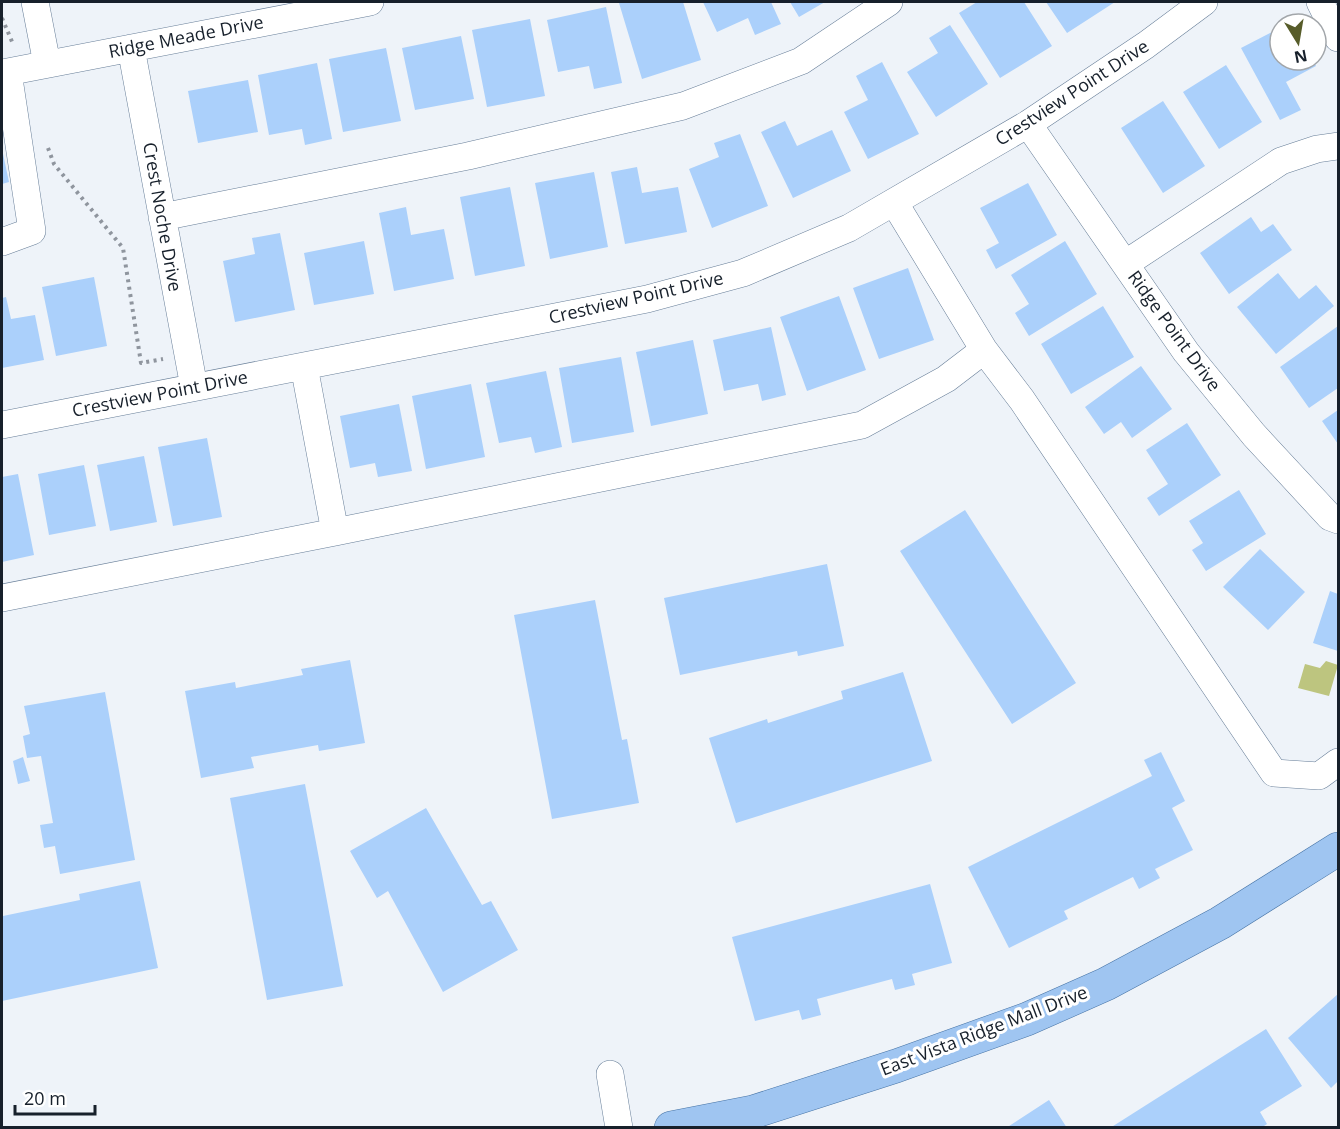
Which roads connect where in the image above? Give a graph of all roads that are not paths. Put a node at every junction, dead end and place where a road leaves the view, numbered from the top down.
1 (35, 2) edge
2 (370, 2) edge
3 (889, 2) edge
4 (1204, 2) edge
5 (1320, 2) edge
6 (1338, 38) edge
7 (131, 48) junction
8 (20, 69) edge
9 (1028, 124) junction
10 (1338, 146) edge
11 (894, 202) junction
12 (162, 217) junction
13 (2, 242) edge
14 (1125, 264) junction
15 (984, 350) junction
16 (304, 366) junction
17 (194, 387) junction
18 (2, 425) edge
19 (1338, 520) edge
20 (335, 532) junction
21 (2, 598) edge
22 (1338, 762) edge
23 (1338, 849) edge
24 (610, 1074) dead end
25 (619, 1128) edge
26 (670, 1128) edge

1 - 8 street
2 - 7 street, Ridge Meade Drive
3 - 12 street
4 - 9 street, Crestview Point Drive
5 - 6 street
7 - 8 street, Ridge Meade Drive
7 - 12 street, Crest Noche Drive
8 - 13 street
9 - 11 street, Crestview Point Drive
9 - 14 street, Ridge Point Drive
10 - 14 street
11 - 15 street
11 - 16 street, Crestview Point Drive
12 - 17 street, Crest Noche Drive
14 - 19 street, Ridge Point Drive
15 - 20 street
15 - 22 street
16 - 17 street, Crestview Point Drive
16 - 20 street
17 - 18 street, Crestview Point Drive
20 - 21 street
23 - 26 main road, East Vista Ridge Mall Drive
24 - 25 street

